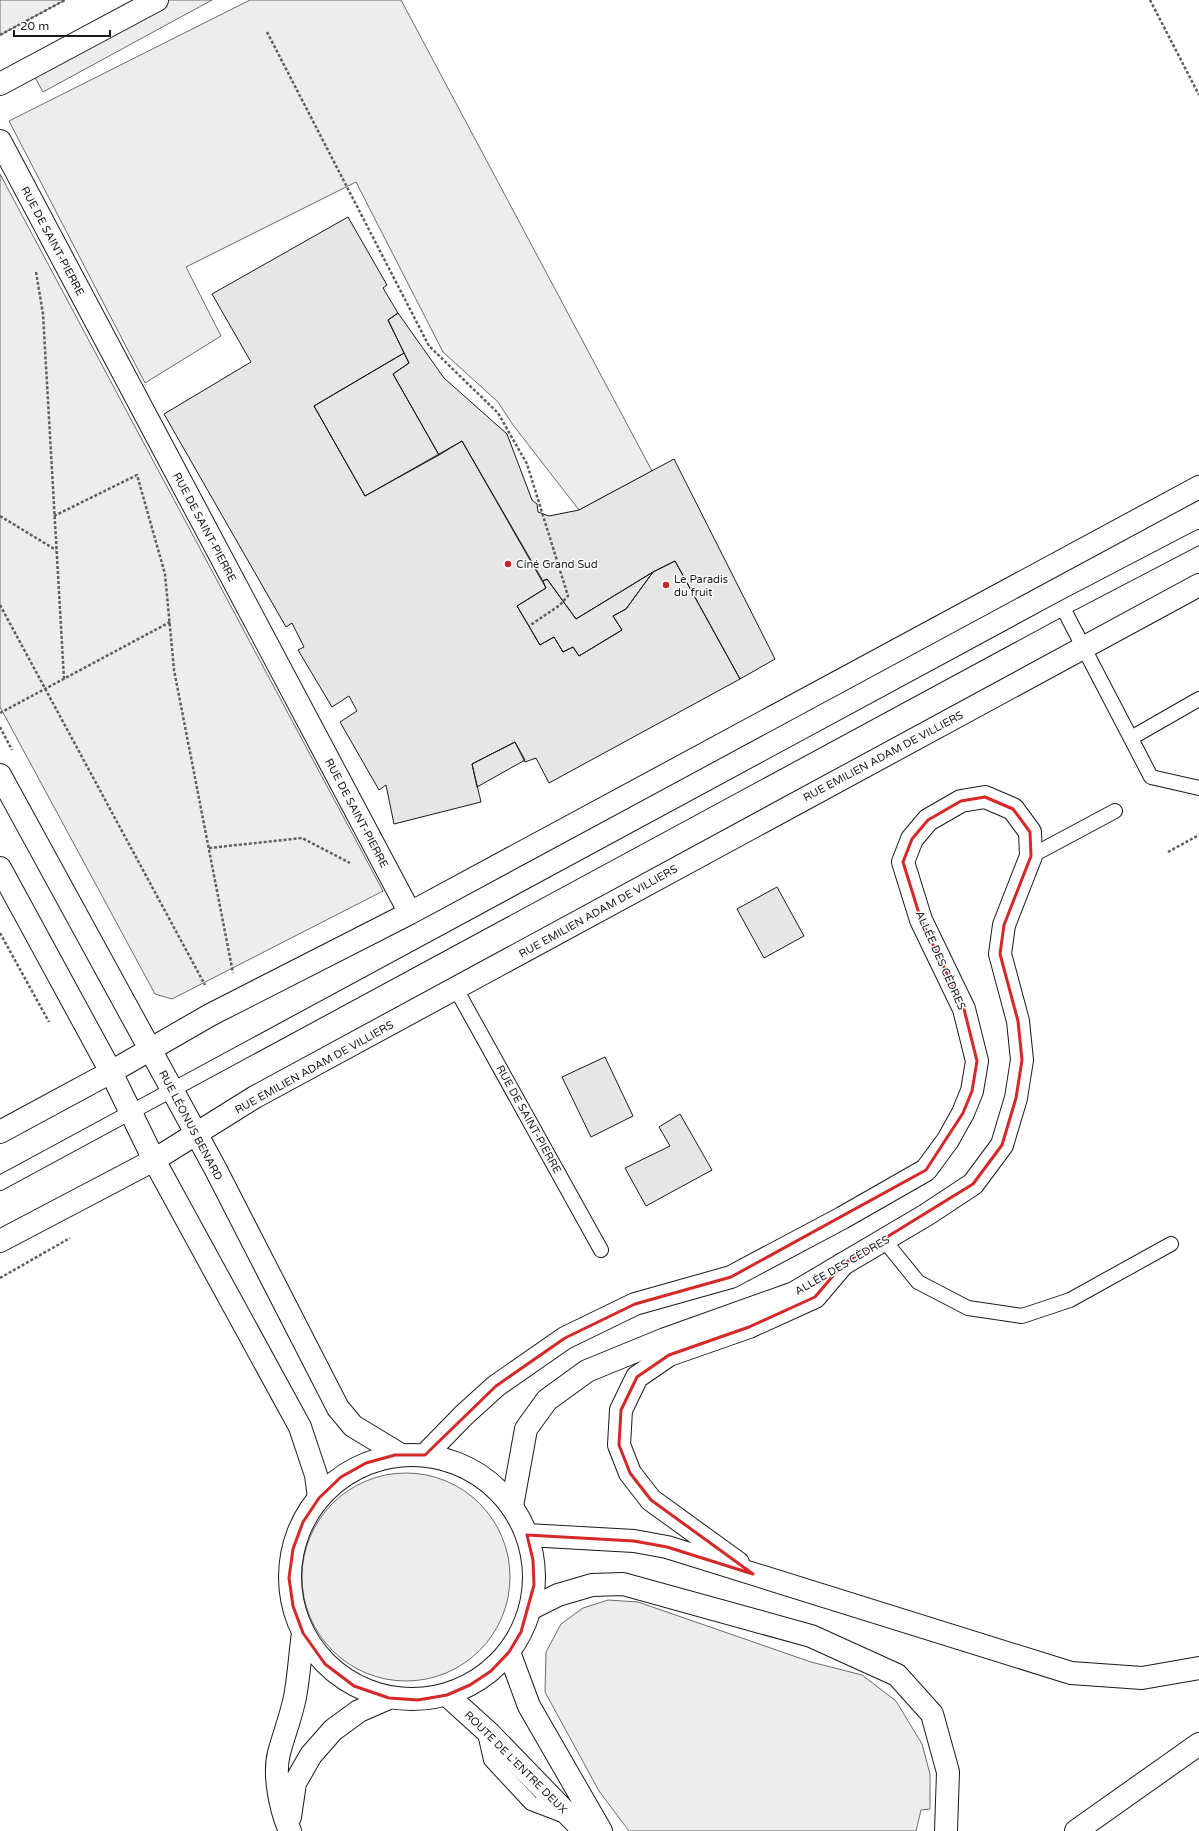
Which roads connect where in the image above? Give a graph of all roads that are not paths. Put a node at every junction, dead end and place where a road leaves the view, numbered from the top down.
1 (157, 0) edge
2 (0, 84) edge
3 (0, 141) edge
4 (1199, 487) edge
5 (1199, 536) edge
6 (1199, 585) edge
7 (1063, 608) junction
8 (1083, 648) junction
9 (1199, 699) edge
10 (1130, 738) junction
11 (0, 775) edge
12 (1199, 788) edge
13 (1115, 811) dead end
14 (1031, 856) junction
15 (0, 868) edge
16 (410, 913) junction
17 (456, 989) junction
18 (149, 1049) junction
19 (111, 1072) junction
20 (172, 1090) junction
21 (130, 1112) junction
22 (0, 1132) edge
23 (196, 1134) junction
24 (154, 1160) junction
25 (0, 1183) edge
26 (884, 1240) junction
27 (0, 1241) edge
28 (1171, 1244) dead end
29 (601, 1250) dead end
30 (843, 1264) junction
31 (401, 1455) junction
32 (425, 1455) junction
33 (318, 1498) junction
34 (512, 1506) junction
35 (527, 1535) junction
36 (754, 1574) junction
37 (530, 1609) junction
38 (303, 1633) junction
39 (508, 1652) junction
40 (1199, 1668) edge
41 (447, 1695) junction
42 (389, 1698) junction
43 (1199, 1744) edge
44 (578, 1825) edge
45 (289, 1830) edge
46 (601, 1831) edge
47 (946, 1831) edge
48 (1076, 1831) edge

1 - 2 main road
3 - 16 main road, RUE DE SAINT-PIERRE
4 - 16 main road
5 - 7 lane
6 - 8 main road, RUE EMILIEN ADAM DE VILLIERS
7 - 8 lane
7 - 20 lane
8 - 10 lane
8 - 17 main road, RUE EMILIEN ADAM DE VILLIERS
9 - 10 lane
10 - 12 lane
11 - 18 main road, RUE LÉONUS BENARD
13 - 14 lane
14 - 26 main road, ALLÉE DES CÈDRES
14 - 32 main road, ALLÉE DES CÈDRES
15 - 19 main road
16 - 18 main road
17 - 23 main road, RUE EMILIEN ADAM DE VILLIERS
17 - 29 lane, RUE DE SAINT-PIERRE
18 - 19 main road
18 - 20 main road, RUE LÉONUS BENARD
19 - 21 main road
19 - 22 main road
20 - 21 lane
20 - 23 main road, RUE LÉONUS BENARD
21 - 24 main road
21 - 25 lane
23 - 24 main road, RUE EMILIEN ADAM DE VILLIERS
23 - 31 main road, RUE LÉONUS BENARD
24 - 27 main road, RUE EMILIEN ADAM DE VILLIERS
24 - 33 main road
26 - 28 lane
26 - 30 main road, ALLÉE DES CÈDRES
30 - 34 main road, ALLÉE DES CÈDRES
30 - 36 main road
31 - 32 main road
31 - 33 main road
32 - 34 main road
33 - 38 main road
34 - 35 main road
35 - 36 main road
35 - 37 main road
36 - 40 main road
37 - 39 main road
37 - 47 main road
38 - 42 main road
38 - 45 main road
39 - 41 main road
39 - 46 main road, ROUTE DE L'ENTRE DEUX
41 - 42 main road
41 - 44 main road, ROUTE DE L'ENTRE DEUX
42 - 45 main road
43 - 48 main road

